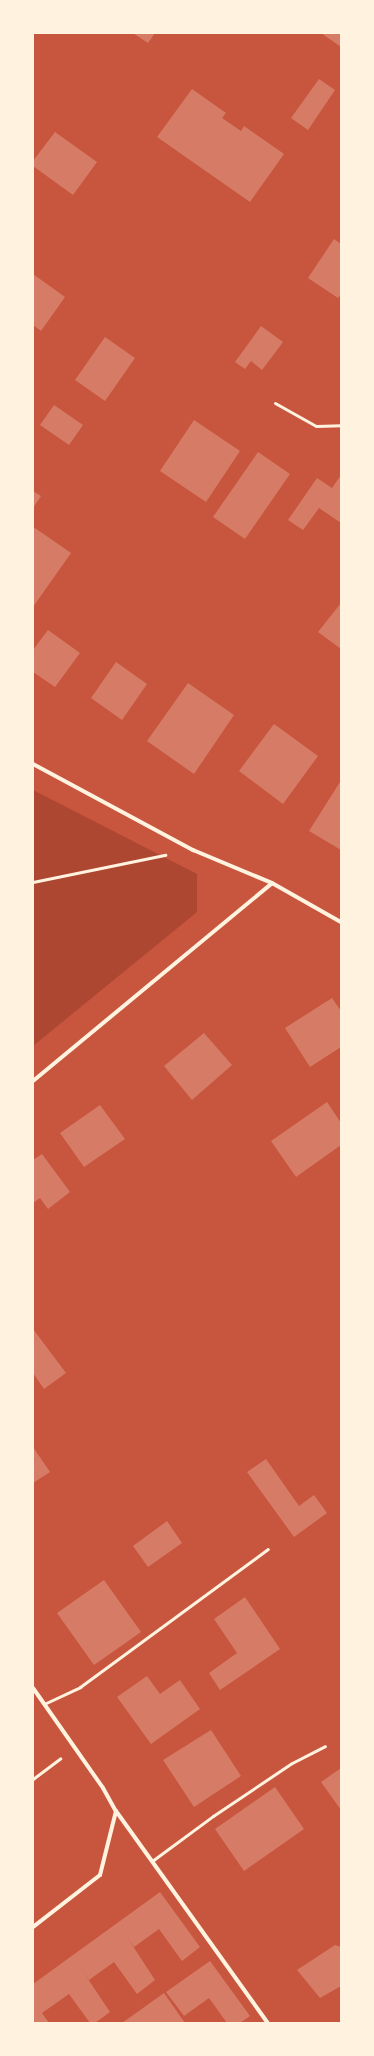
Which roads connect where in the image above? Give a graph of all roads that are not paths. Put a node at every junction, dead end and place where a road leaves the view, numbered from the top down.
1 (275, 403) dead end
2 (341, 425) edge
3 (33, 764) edge
4 (272, 883) junction
5 (341, 922) edge
6 (33, 1081) edge
7 (268, 1549) dead end
8 (33, 1688) edge
9 (44, 1704) junction
10 (325, 1746) dead end
11 (116, 1811) junction
12 (152, 1861) junction
13 (33, 1927) edge
14 (268, 2023) edge

1 - 2 lane
3 - 4 street
4 - 5 street
4 - 6 street
7 - 9 lane
8 - 9 street
9 - 11 street
10 - 12 lane
11 - 12 street
11 - 13 street
12 - 14 street

